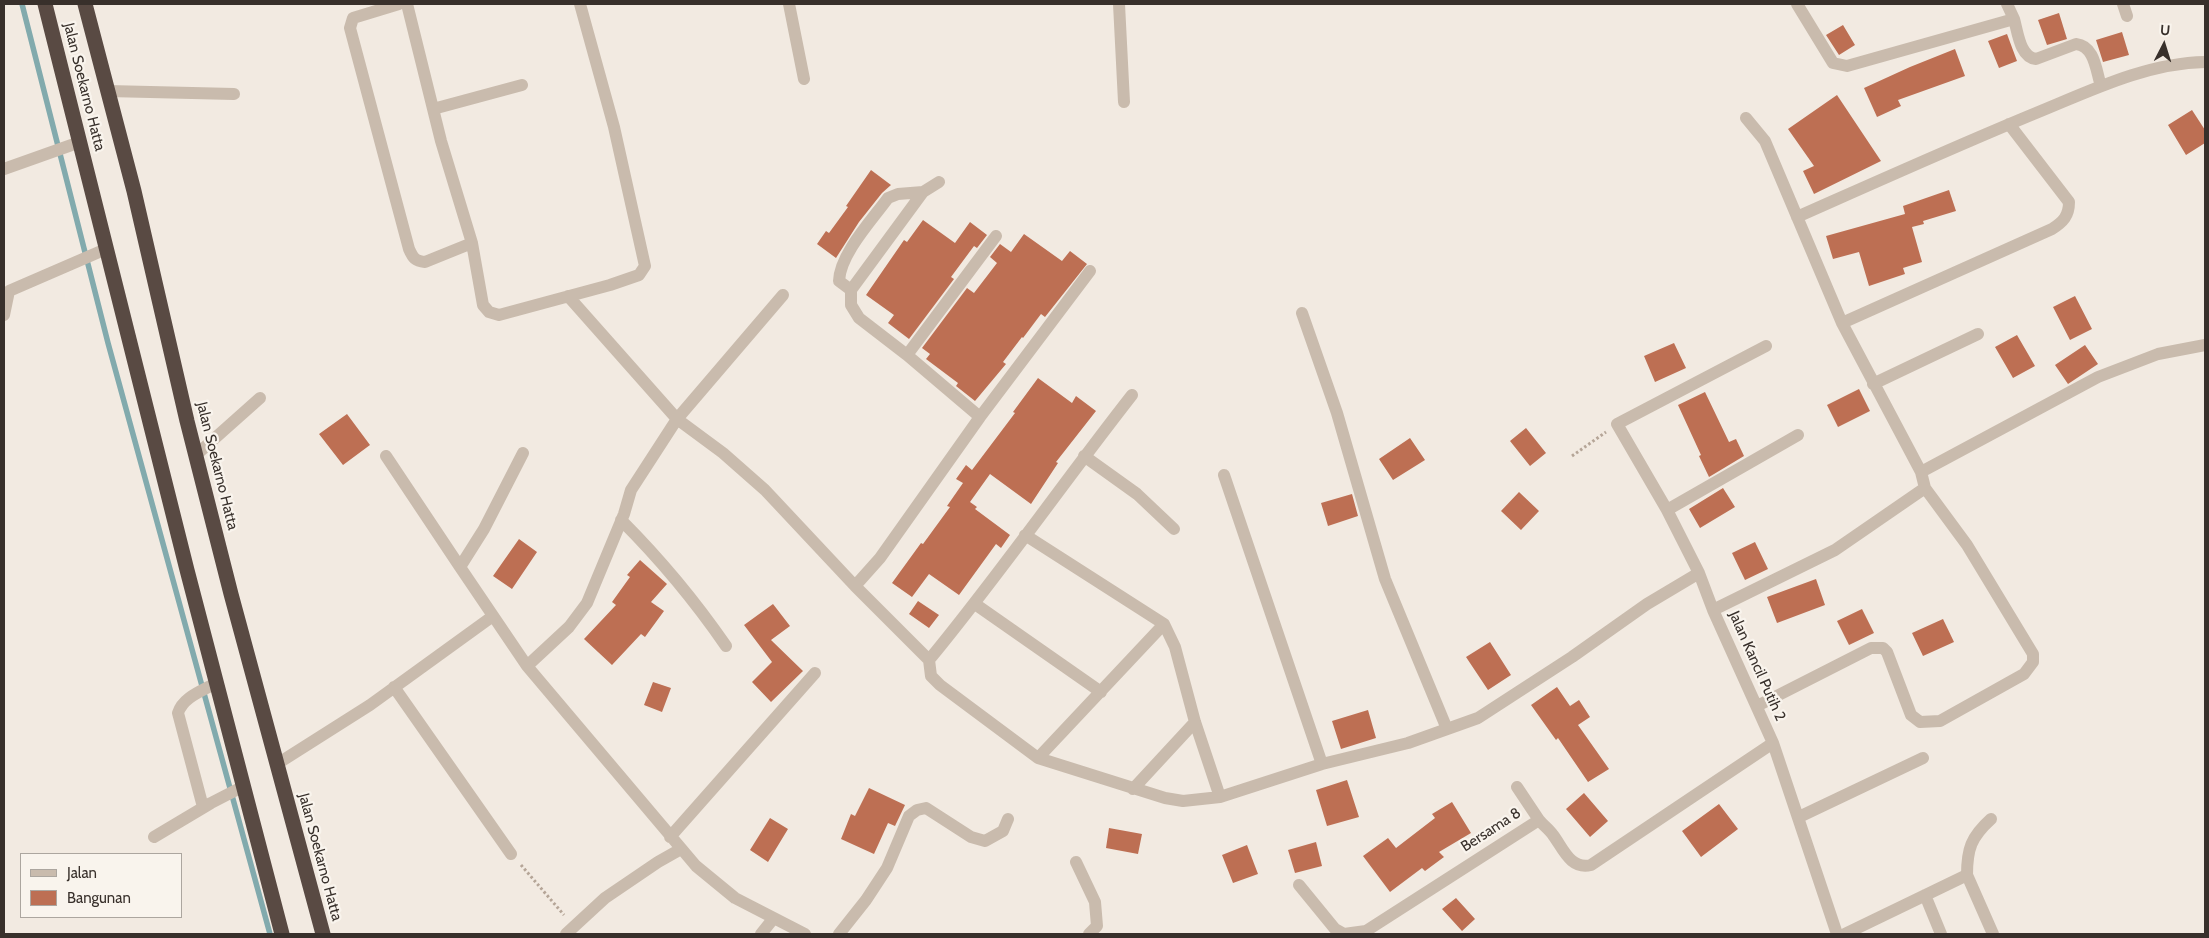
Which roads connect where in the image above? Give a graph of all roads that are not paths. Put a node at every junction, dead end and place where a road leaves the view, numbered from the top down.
1 (45, 4) edge
2 (85, 4) edge
3 (399, 4) edge
4 (407, 4) edge
5 (580, 4) edge
6 (789, 4) edge
7 (1119, 4) edge
8 (1797, 4) edge
9 (2007, 4) edge
10 (2123, 4) edge
11 (2127, 16) dead end
12 (2014, 19) junction
13 (2205, 62) edge
14 (804, 79) dead end
15 (522, 84) dead end
16 (2101, 86) junction
17 (108, 91) junction
18 (234, 94) dead end
19 (1124, 102) dead end
20 (433, 109) junction
21 (1746, 118) dead end
22 (2010, 124) junction
23 (74, 145) junction
24 (4, 169) edge
25 (939, 182) dead end
26 (924, 192) junction
27 (1797, 217) junction
28 (996, 236) dead end
29 (472, 243) junction
30 (101, 252) junction
31 (1090, 271) dead end
32 (851, 290) junction
33 (784, 295) dead end
34 (568, 296) junction
35 (1302, 313) dead end
36 (4, 316) edge
37 (1842, 324) junction
38 (1978, 334) dead end
39 (2205, 345) edge
40 (1766, 346) dead end
41 (907, 355) junction
42 (1872, 384) junction
43 (1132, 395) dead end
44 (260, 398) dead end
45 (980, 417) junction
46 (677, 419) junction
47 (1798, 435) dead end
48 (523, 453) dead end
49 (196, 455) junction
50 (386, 456) dead end
51 (1084, 456) junction
52 (1921, 472) junction
53 (1224, 475) dead end
54 (1926, 488) junction
55 (1667, 510) junction
56 (621, 520) junction
57 (1174, 529) dead end
58 (1025, 535) junction
59 (460, 567) junction
60 (1699, 573) junction
61 (854, 586) junction
62 (975, 604) junction
63 (1713, 610) junction
64 (493, 616) junction
65 (1164, 624) junction
66 (726, 646) dead end
67 (929, 660) junction
68 (527, 666) junction
69 (815, 673) dead end
70 (216, 683) junction
71 (394, 687) junction
72 (1101, 692) junction
73 (1756, 706) junction
74 (1195, 722) junction
75 (1447, 729) junction
76 (1774, 743) junction
77 (1038, 758) junction
78 (1923, 758) dead end
79 (276, 764) junction
80 (1322, 764) junction
81 (244, 786) junction
82 (1517, 787) dead end
83 (1133, 789) junction
84 (1220, 797) junction
85 (203, 807) junction
86 (1799, 817) junction
87 (1008, 819) dead end
88 (1991, 819) dead end
89 (1539, 820) junction
90 (670, 837) junction
91 (154, 838) dead end
92 (681, 849) junction
93 (511, 854) road end
94 (1076, 862) dead end
95 (1967, 875) junction
96 (1299, 885) dead end
97 (1925, 895) junction
98 (773, 919) junction
99 (570, 931) edge
100 (282, 934) edge
101 (323, 934) edge
102 (761, 934) edge
103 (805, 934) edge
104 (839, 934) edge
105 (1089, 934) edge
106 (1837, 934) edge
107 (1845, 934) edge
108 (1941, 934) edge
109 (1993, 934) edge

1 - 23 highway, Jalan Soekarno Hatta
2 - 17 highway, Jalan Soekarno Hatta
3 - 29 street
4 - 20 street
5 - 34 street
6 - 14 street
7 - 19 street
8 - 12 street
9 - 12 street
10 - 11 street
12 - 16 street
13 - 16 street
15 - 20 street
16 - 22 street
17 - 18 street
17 - 49 highway, Jalan Soekarno Hatta
20 - 29 street
21 - 27 street
22 - 27 street
22 - 37 street
23 - 24 street
23 - 30 highway, Jalan Soekarno Hatta
25 - 26 street
26 - 32 street
26 - 32 street
27 - 37 street
28 - 41 street
29 - 34 street
30 - 36 street
30 - 70 highway, Jalan Soekarno Hatta
31 - 45 street
32 - 41 street
33 - 46 street
34 - 46 street
35 - 75 street
37 - 42 street
38 - 42 street
39 - 52 street
40 - 55 street, Jalan Kancil Putih 2
41 - 45 street
42 - 52 street
43 - 51 street
44 - 49 street
45 - 61 street
46 - 56 street
46 - 61 street
47 - 55 street
48 - 59 street
49 - 79 highway, Jalan Soekarno Hatta
50 - 59 street
51 - 57 street
51 - 58 street
52 - 54 street
53 - 80 street
54 - 63 street
54 - 73 street
55 - 60 street, Jalan Kancil Putih 2
56 - 66 street
56 - 68 street
58 - 62 street
58 - 65 street
59 - 64 street
60 - 63 street, Jalan Kancil Putih 2
60 - 75 street
61 - 67 street
62 - 67 street
62 - 72 street
63 - 73 street, Jalan Kancil Putih 2
64 - 68 street
64 - 71 street
65 - 72 street
65 - 74 street
67 - 77 street
68 - 90 street
69 - 90 street
70 - 81 highway, Jalan Soekarno Hatta
70 - 85 street
71 - 79 street
71 - 93 street
72 - 77 street
73 - 76 street, Jalan Kancil Putih 2
74 - 83 street
74 - 84 street
75 - 80 street
76 - 86 street, Jalan Kancil Putih 2
76 - 89 street, Bersama 8
77 - 83 street
78 - 86 street
79 - 101 highway, Jalan Soekarno Hatta
80 - 84 street
81 - 85 street
81 - 100 highway, Jalan Soekarno Hatta
82 - 89 street
83 - 84 street
85 - 91 street
86 - 106 street, Jalan Kancil Putih 2
87 - 104 street
88 - 95 street
89 - 96 street, Bersama 8
90 - 92 street
92 - 98 street
92 - 99 street
94 - 105 street
95 - 97 street
95 - 109 street
97 - 107 street
97 - 108 street
98 - 102 street
98 - 103 street

